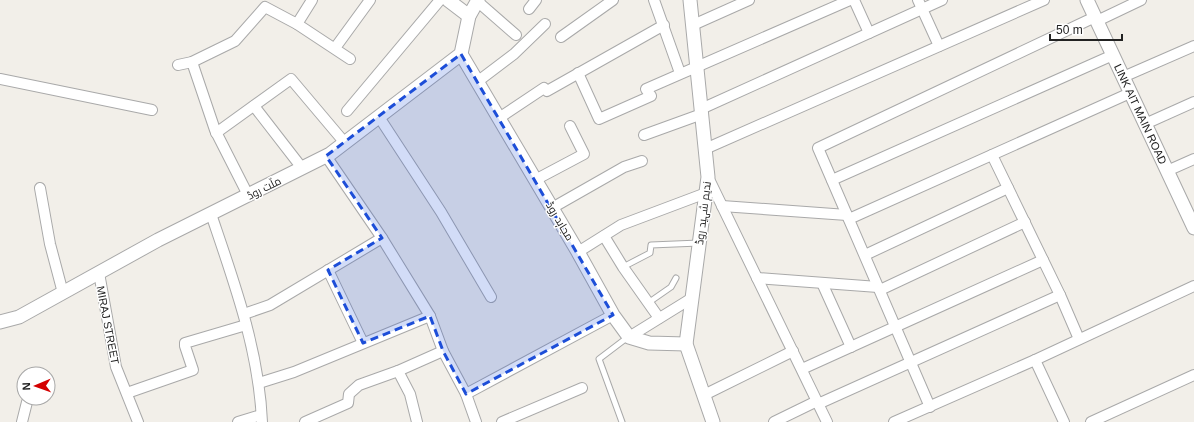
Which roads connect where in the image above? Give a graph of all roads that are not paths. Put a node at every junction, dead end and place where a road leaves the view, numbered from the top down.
1 (312, 0) edge
2 (370, 0) edge
3 (440, 0) edge
4 (448, 0) edge
5 (536, 0) edge
6 (613, 0) edge
7 (654, 0) edge
8 (690, 0) edge
9 (749, 0) edge
10 (850, 0) edge
11 (854, 0) edge
12 (942, 0) edge
13 (1044, 0) edge
14 (1087, 0) edge
15 (1141, 0) edge
16 (478, 1) edge
17 (920, 5) edge
18 (529, 9) dead end
19 (469, 16) junction
20 (1096, 19) junction
21 (297, 24) junction
22 (545, 24) dead end
23 (664, 25) junction
24 (693, 25) junction
25 (869, 33) junction
26 (516, 35) dead end
27 (560, 37) dead end
28 (939, 46) junction
29 (1194, 46) edge
30 (335, 48) junction
31 (461, 54) junction
32 (1113, 55) junction
33 (350, 59) dead end
34 (192, 62) junction
35 (178, 65) dead end
36 (697, 65) junction
37 (578, 73) junction
38 (680, 73) junction
39 (1123, 77) junction
40 (0, 80) edge
41 (477, 82) junction
42 (1130, 93) junction
43 (1194, 102) edge
44 (254, 106) junction
45 (152, 110) dead end
46 (347, 111) dead end
47 (702, 112) junction
48 (378, 117) junction
49 (499, 118) junction
50 (1145, 124) junction
51 (570, 126) dead end
52 (216, 133) junction
53 (644, 135) dead end
54 (345, 143) junction
55 (705, 149) junction
56 (992, 155) junction
57 (326, 156) junction
58 (1194, 159) edge
59 (642, 161) dead end
60 (302, 168) junction
61 (1168, 171) junction
62 (708, 178) junction
63 (535, 180) junction
64 (832, 180) junction
65 (40, 188) dead end
66 (1008, 188) junction
67 (706, 193) junction
68 (248, 195) junction
69 (722, 206) junction
70 (552, 208) junction
71 (1191, 212) edge
72 (210, 214) junction
73 (848, 217) junction
74 (1025, 222) junction
75 (1194, 228) edge
76 (604, 236) junction
77 (382, 238) junction
78 (700, 242) junction
79 (578, 252) junction
80 (865, 255) junction
81 (1043, 260) junction
82 (623, 267) junction
83 (328, 270) junction
84 (98, 273) junction
85 (676, 278) dead end
86 (757, 278) junction
87 (822, 283) junction
88 (1194, 286) edge
89 (879, 288) junction
90 (63, 293) junction
91 (1060, 295) junction
92 (491, 297) dead end
93 (692, 298) junction
94 (648, 303) junction
95 (244, 314) junction
96 (613, 315) junction
97 (430, 316) junction
98 (659, 318) junction
99 (0, 322) edge
100 (246, 325) junction
101 (896, 326) junction
102 (629, 337) junction
103 (1079, 339) junction
104 (363, 343) junction
105 (686, 344) junction
106 (851, 347) junction
107 (443, 351) junction
108 (793, 351) junction
109 (1035, 360) junction
110 (911, 362) junction
111 (802, 369) junction
112 (398, 371) junction
113 (1194, 375) edge
114 (259, 383) junction
115 (582, 388) dead end
116 (127, 393) junction
117 (466, 394) junction
118 (704, 395) junction
119 (818, 403) junction
120 (26, 406) edge
121 (930, 407) junction
122 (262, 419) edge
123 (22, 422) edge
124 (138, 422) edge
125 (238, 422) edge
126 (305, 422) edge
127 (417, 422) edge
128 (476, 422) edge
129 (502, 422) edge
130 (622, 422) edge
131 (713, 422) edge
132 (774, 422) edge
133 (827, 422) edge
134 (894, 422) edge
135 (1064, 422) edge
136 (1091, 422) edge

1 - 21 street
2 - 30 street
3 - 46 street
4 - 19 street
5 - 18 street
6 - 27 street
7 - 23 street
8 - 24 street, ندیم شہید روڈ
9 - 24 street
10 - 36 street
11 - 25 street
12 - 17 street
13 - 28 street
14 - 20 street, LINK AIT MAIN ROAD
15 - 20 street
16 - 19 street
16 - 26 street
17 - 25 street
17 - 28 street
19 - 31 street
20 - 32 street, LINK AIT MAIN ROAD
20 - 64 street
21 - 30 street
21 - 34 street
22 - 41 street
23 - 37 street
23 - 38 street
24 - 36 street, ندیم شہید روڈ
25 - 47 street
28 - 55 street
29 - 39 street
30 - 33 street
31 - 41 street, مجاہد روڈ
31 - 48 street, ملّت روڈ
32 - 39 street, LINK AIT MAIN ROAD
32 - 64 street
34 - 35 street
34 - 52 street
36 - 38 street
36 - 47 street, ندیم شہید روڈ
37 - 38 street
37 - 49 street
39 - 42 street, LINK AIT MAIN ROAD
40 - 45 street
41 - 49 street, مجاہد روڈ
42 - 50 street, LINK AIT MAIN ROAD
42 - 56 street
43 - 50 street
44 - 52 street
44 - 54 street
44 - 60 street
47 - 53 street
47 - 55 street, ندیم شہید روڈ
48 - 54 street, ملّت روڈ
48 - 92 street
49 - 63 street, مجاہد روڈ
50 - 61 street, LINK AIT MAIN ROAD
51 - 63 street
52 - 68 street
54 - 57 street, ملّت روڈ
55 - 62 street, ندیم شہید روڈ
56 - 66 street
56 - 73 street
57 - 60 street, ملّت روڈ
57 - 77 street
58 - 61 street
59 - 70 street
60 - 68 street, ملّت روڈ
61 - 71 street, LINK AIT MAIN ROAD
62 - 67 street, ندیم شہید روڈ
62 - 69 street
63 - 70 street, مجاہد روڈ
64 - 73 street
65 - 90 street
66 - 74 street
66 - 80 street
67 - 76 street
67 - 78 street, ندیم شہید روڈ
68 - 72 street, ملّت روڈ
69 - 73 street
69 - 86 street
70 - 79 street, مجاہد روڈ
71 - 75 street, LINK AIT MAIN ROAD
72 - 84 street, ملّت روڈ
72 - 95 street
73 - 80 street
74 - 81 street
74 - 89 street
76 - 79 street
76 - 82 street
77 - 83 street
77 - 97 street
78 - 82 lane
78 - 93 street, ندیم شہید روڈ
79 - 96 street, مجاہد روڈ
80 - 89 street
81 - 91 street
81 - 101 street
82 - 94 street
83 - 95 street
83 - 104 street
84 - 90 street, ملّت روڈ
84 - 116 street, MIRAJ STREET
85 - 94 lane
86 - 87 street
86 - 108 street
87 - 89 street
87 - 106 street
88 - 103 street
89 - 101 street
90 - 99 street, ملّت روڈ
91 - 103 street
91 - 110 street
93 - 98 street
93 - 105 street, ندیم شہید روڈ
94 - 98 street
95 - 100 street
96 - 102 street, مجاہد روڈ
96 - 117 street
97 - 104 street
97 - 107 street
98 - 102 street
100 - 114 street
100 - 116 street
101 - 106 street
101 - 110 street
102 - 105 street
102 - 130 lane
103 - 109 street
104 - 114 street
105 - 118 street, ندیم شہید روڈ
106 - 111 street
107 - 112 street
107 - 117 street
108 - 111 street
108 - 118 street
109 - 121 street
109 - 135 street
110 - 119 street
110 - 121 street
111 - 119 street
112 - 126 street
112 - 127 street
113 - 136 street
114 - 122 street
115 - 129 street
116 - 124 street, MIRAJ STREET
117 - 128 street
118 - 131 street, ندیم شہید روڈ
119 - 132 street
119 - 133 street
120 - 123 street
121 - 134 street
122 - 125 street

